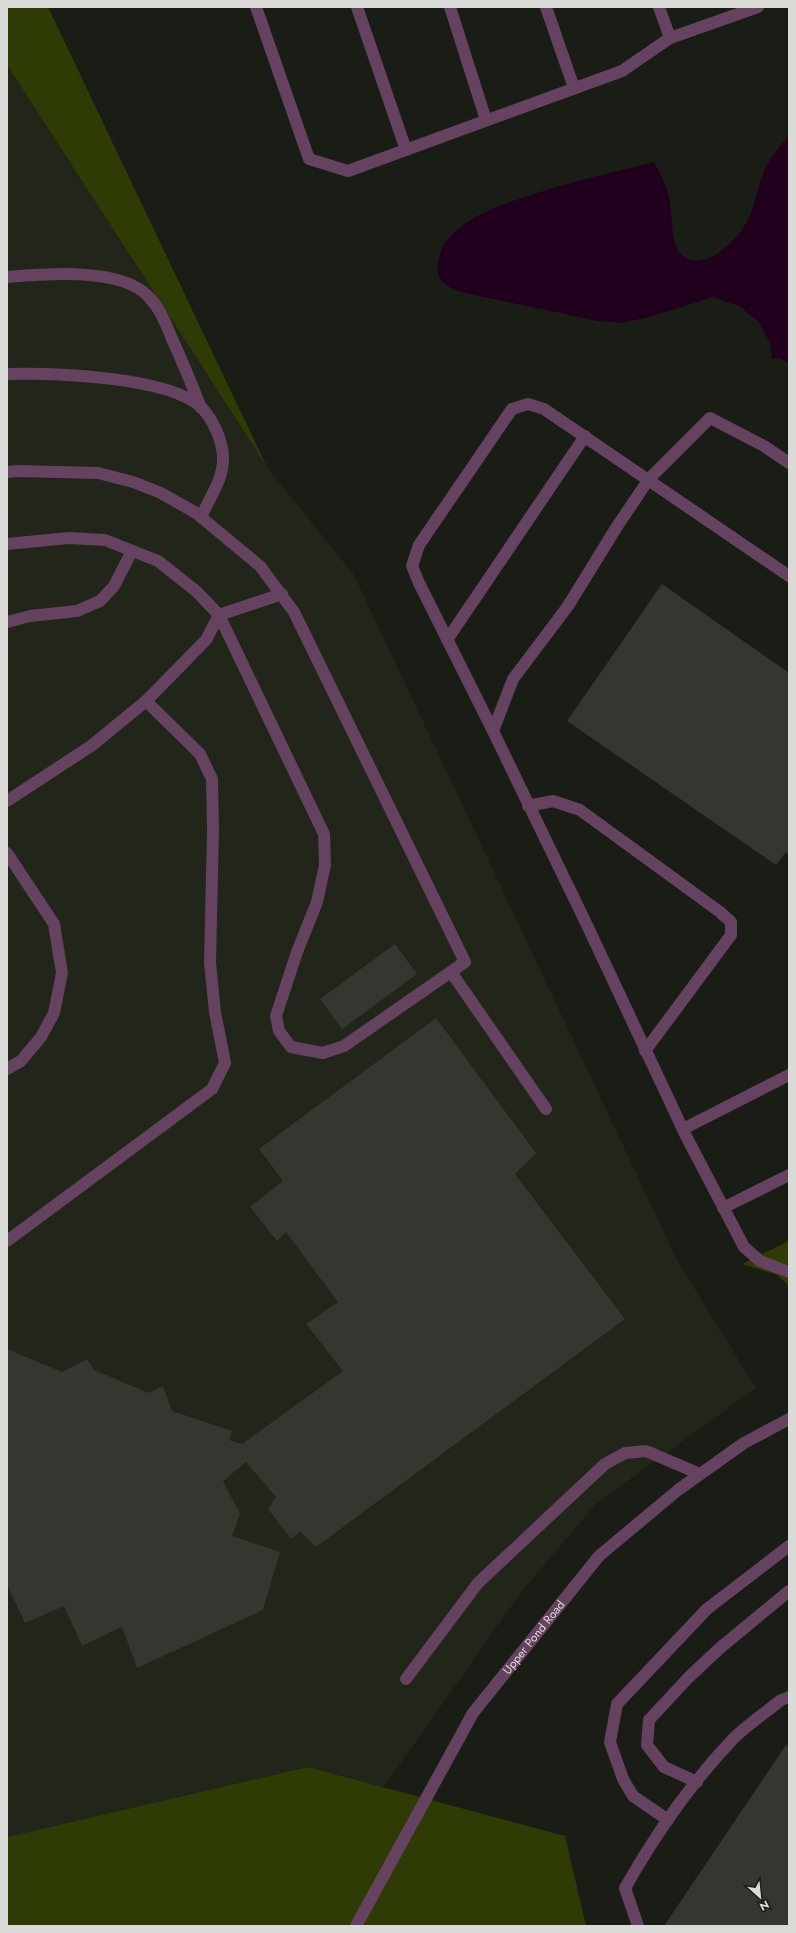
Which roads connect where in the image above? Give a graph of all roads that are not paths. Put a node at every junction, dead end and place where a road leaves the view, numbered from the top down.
1 (256, 7) edge
2 (357, 7) edge
3 (450, 7) edge
4 (546, 7) edge
5 (659, 7) edge
6 (758, 7) edge
7 (728, 12) edge
8 (670, 38) junction
9 (574, 88) junction
10 (486, 120) junction
11 (406, 150) junction
12 (7, 278) edge
13 (7, 374) edge
14 (202, 408) junction
15 (585, 436) junction
16 (789, 463) edge
17 (7, 472) edge
18 (649, 479) junction
19 (201, 517) junction
20 (7, 544) edge
21 (132, 551) junction
22 (789, 576) edge
23 (282, 594) junction
24 (219, 615) junction
25 (7, 622) edge
26 (447, 640) junction
27 (146, 701) junction
28 (492, 731) junction
29 (7, 802) edge
30 (528, 806) junction
31 (7, 853) edge
32 (451, 972) junction
33 (645, 1051) junction
34 (7, 1069) edge
35 (789, 1075) edge
36 (546, 1109) dead end
37 (683, 1130) junction
38 (789, 1175) edge
39 (723, 1208) junction
40 (7, 1241) edge
41 (789, 1272) edge
42 (789, 1419) edge
43 (700, 1474) junction
44 (789, 1546) edge
45 (789, 1591) edge
46 (406, 1679) dead end
47 (789, 1697) edge
48 (697, 1782) junction
49 (668, 1820) junction
50 (356, 1926) edge
51 (638, 1926) edge

1 - 11 street
2 - 11 street
3 - 10 street
4 - 9 street
5 - 8 street
6 - 7 street
7 - 8 street
8 - 9 street
9 - 10 street
10 - 11 street
12 - 14 street
13 - 14 street
14 - 19 street
15 - 18 street
15 - 26 street
15 - 26 street
16 - 18 street
17 - 19 street
18 - 22 street
18 - 28 street
19 - 23 street
20 - 21 street
21 - 24 street
21 - 25 street
23 - 24 street
23 - 32 street
24 - 27 street
24 - 32 street
26 - 28 street
27 - 29 street
27 - 40 street
28 - 30 street
30 - 33 street
30 - 33 street
31 - 34 street
32 - 36 street
33 - 37 street
35 - 37 street
37 - 39 street
38 - 39 street
39 - 41 street
42 - 43 street, Upper Pond Road
43 - 46 street
43 - 50 street, Upper Pond Road
44 - 49 street
45 - 48 street
47 - 48 street
48 - 49 street
49 - 51 street

